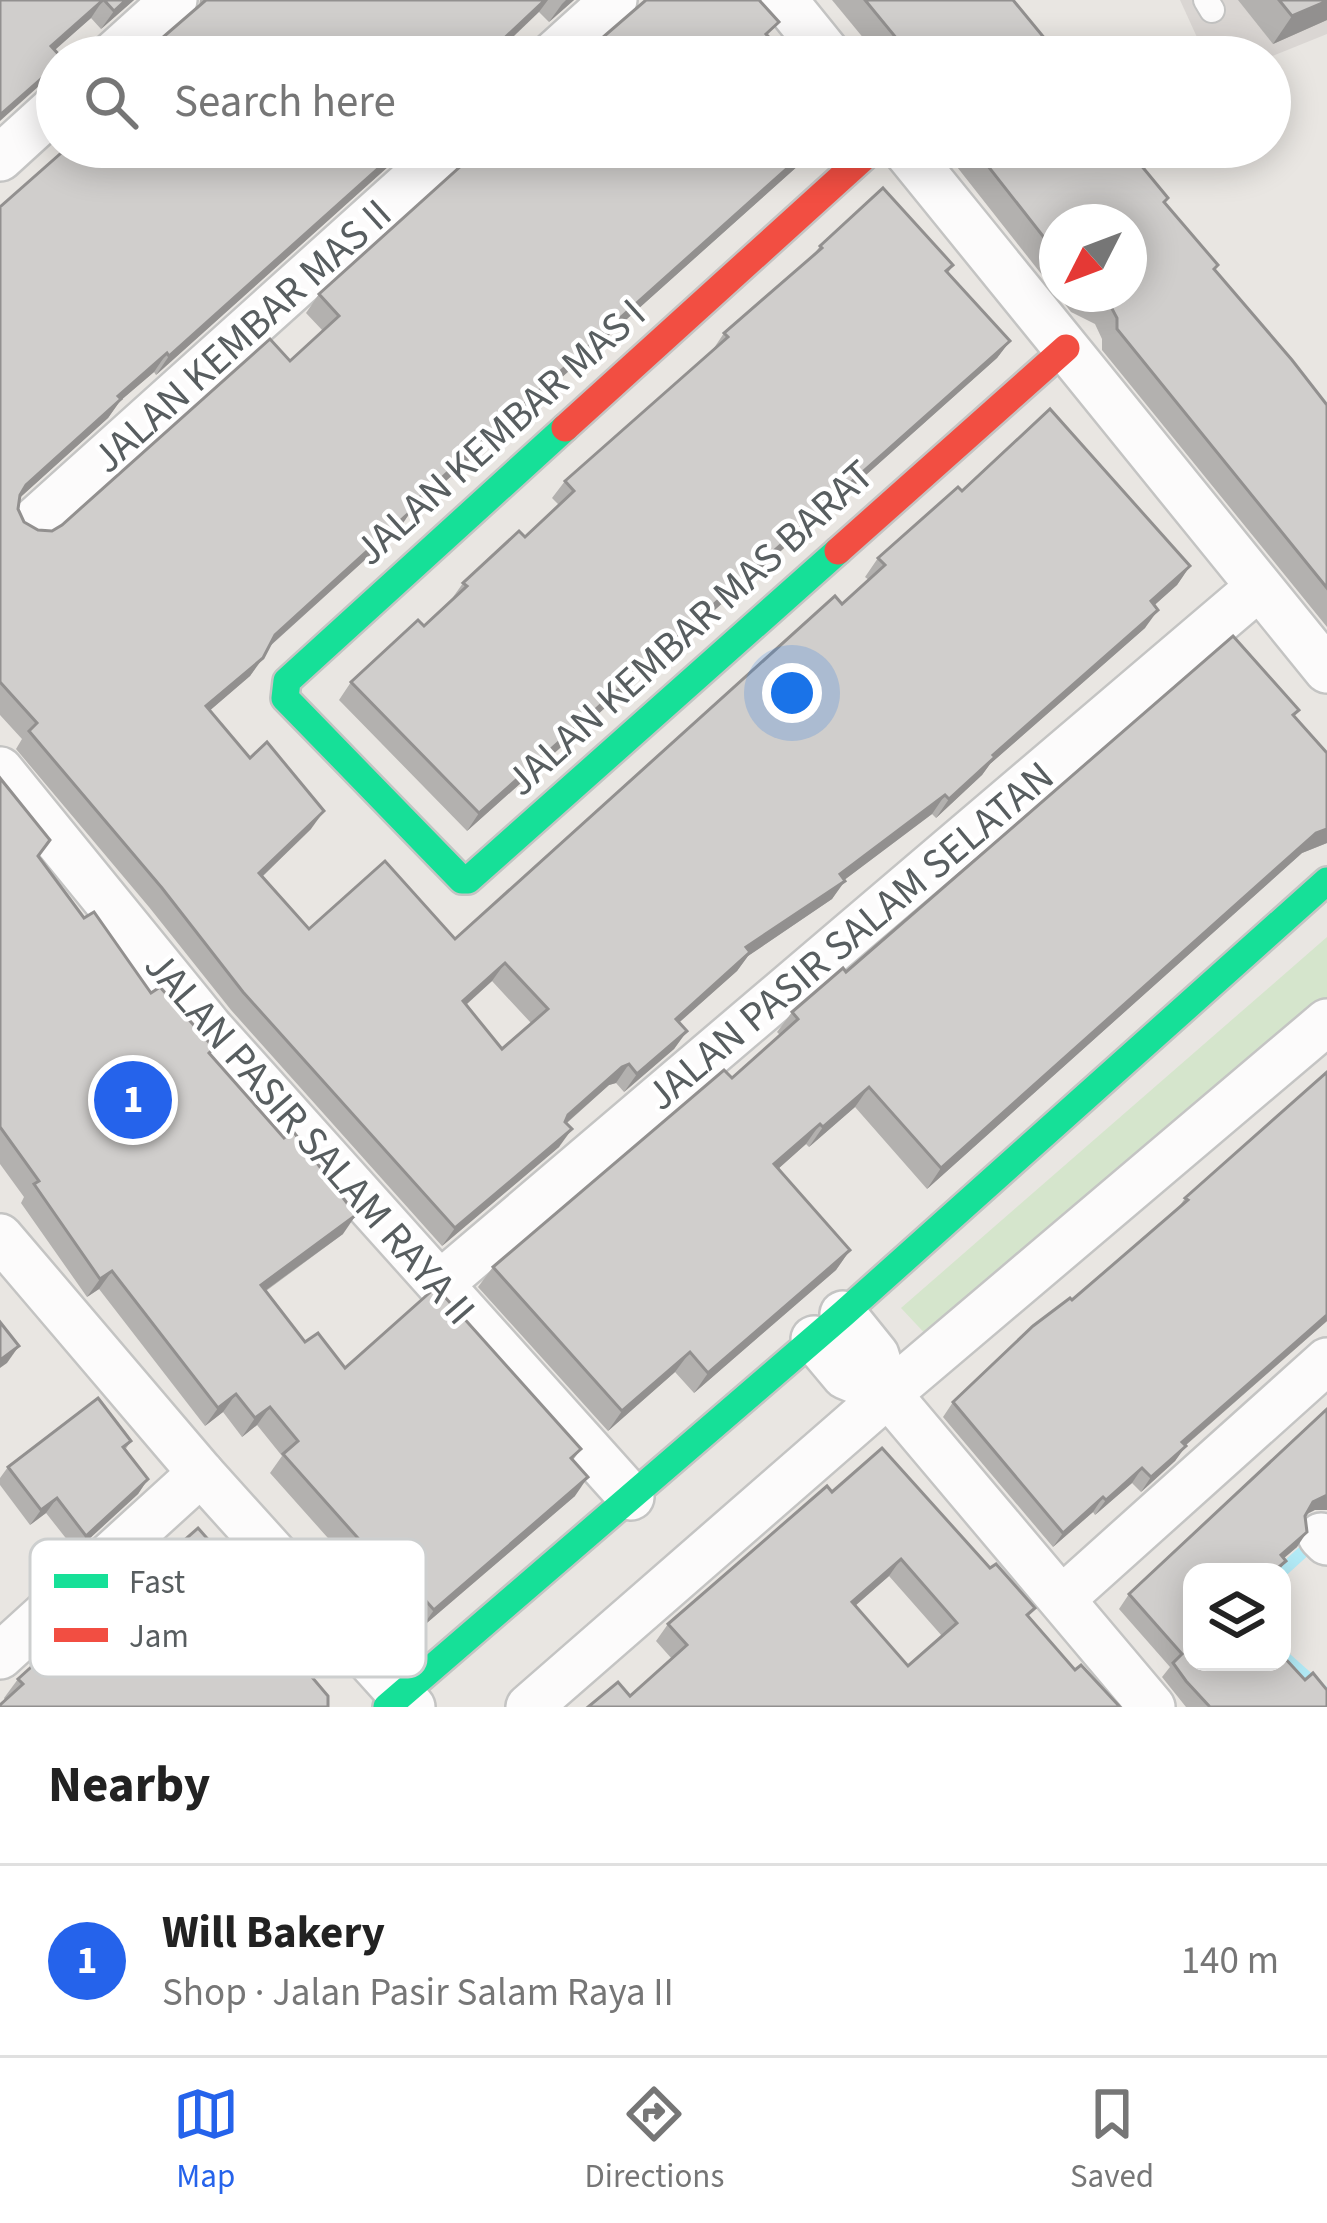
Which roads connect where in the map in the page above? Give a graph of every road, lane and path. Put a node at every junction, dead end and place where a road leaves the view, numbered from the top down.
1 (174, 0) edge
2 (614, 0) edge
3 (784, 0) edge
4 (134, 36) edge
5 (574, 36) edge
6 (813, 36) edge
7 (36, 125) edge
8 (0, 158) edge
9 (427, 168) edge
10 (852, 168) edge
11 (920, 168) edge
12 (1066, 348) junction
13 (32, 523) edge
14 (1259, 587) junction
15 (1327, 670) edge
16 (0, 770) edge
17 (373, 789) joint
18 (1327, 881) edge
19 (1327, 1022) edge
20 (0, 1237) edge
21 (440, 1284) junction
22 (828, 1327) junction
23 (1327, 1361) edge
24 (888, 1394) junction
25 (201, 1473) junction
26 (631, 1497) junction
27 (129, 1539) edge
28 (258, 1539) edge
29 (1064, 1598) junction
30 (30, 1629) edge
31 (0, 1656) edge
32 (378, 1677) edge
33 (400, 1703) edge
34 (529, 1707) edge
35 (1152, 1707) edge

1 - 4 street
2 - 5 street
3 - 6 street
7 - 8 street
9 - 13 street, JALAN KEMBAR MAS II
10 - 17 street, JALAN KEMBAR MAS I
11 - 12 street
12 - 14 street
12 - 17 street, JALAN KEMBAR MAS BARAT
14 - 15 street
14 - 21 street, JALAN PASIR SALAM SELATAN
16 - 21 street, JALAN PASIR SALAM RAYA II
18 - 22 street
19 - 24 street
20 - 25 street
21 - 26 street, JALAN PASIR SALAM RAYA II
22 - 24 street
22 - 26 street
23 - 29 street
24 - 29 street
24 - 34 street
25 - 27 street
25 - 28 street
26 - 33 street
29 - 35 street
30 - 31 street
32 - 33 street

